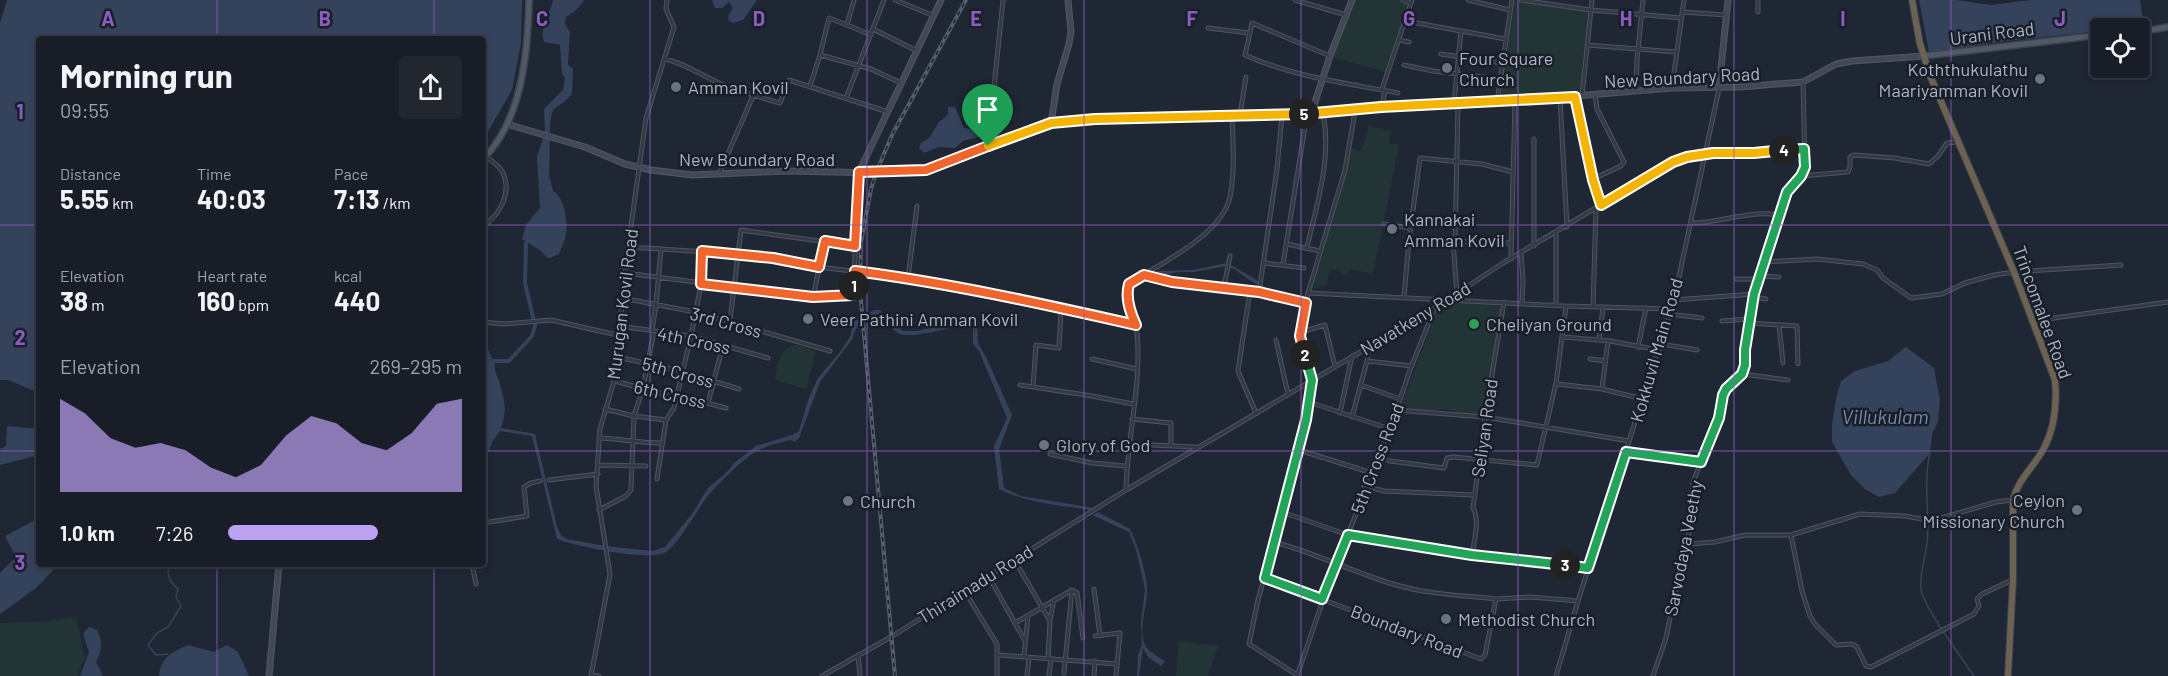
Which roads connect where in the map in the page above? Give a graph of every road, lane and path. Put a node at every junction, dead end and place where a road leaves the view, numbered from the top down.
1 (529, 0) edge
2 (667, 0) edge
3 (854, 0) edge
4 (884, 0) edge
5 (895, 0) edge
6 (941, 0) edge
7 (1003, 0) edge
8 (1068, 0) edge
9 (1295, 0) edge
10 (1352, 0) edge
11 (1403, 0) edge
12 (1468, 0) edge
13 (1512, 0) edge
14 (1521, 0) edge
15 (1592, 0) edge
16 (1643, 0) edge
17 (1684, 0) edge
18 (1728, 0) edge
19 (1758, 0) edge
20 (1911, 0) edge
21 (1411, 2) edge
22 (1510, 10) junction
23 (1591, 10) junction
24 (1682, 12) junction
25 (1758, 12) dead end
26 (1641, 14) junction
27 (1346, 15) junction
28 (1727, 15) junction
29 (934, 16) junction
30 (1681, 18) junction
31 (1405, 21) junction
32 (848, 25) junction
33 (2168, 27) edge
34 (1208, 28) dead end
35 (873, 29) junction
36 (2150, 30) edge
37 (1461, 31) junction
38 (1250, 33) junction
39 (871, 35) junction
40 (2090, 36) edge
41 (1506, 39) junction
42 (1398, 40) junction
43 (1409, 42) dead end
44 (1587, 45) junction
45 (1638, 49) junction
46 (917, 51) junction
47 (1676, 52) junction
48 (1441, 54) dead end
49 (820, 55) junction
50 (1330, 56) junction
51 (1457, 56) junction
52 (1924, 56) junction
53 (665, 59) junction
54 (1502, 63) junction
55 (1404, 65) dead end
56 (859, 66) junction
57 (1456, 73) junction
58 (1246, 77) dead end
59 (1500, 79) junction
60 (1322, 80) junction
61 (1803, 82) junction
62 (901, 84) junction
63 (810, 86) junction
64 (1672, 88) junction
65 (1719, 88) junction
66 (1383, 90) junction
67 (1636, 91) junction
68 (1398, 93) dead end
69 (1595, 95) junction
70 (753, 96) junction
71 (1582, 96) junction
72 (1575, 97) junction
73 (846, 98) junction
74 (1560, 98) junction
75 (1515, 101) junction
76 (1497, 102) junction
77 (1456, 104) junction
78 (1381, 107) junction
79 (1355, 111) junction
80 (888, 112) junction
81 (1323, 113) junction
82 (1309, 114) junction
83 (1282, 115) junction
84 (1240, 116) junction
85 (1232, 117) junction
86 (1051, 123) junction
87 (507, 124) junction
88 (1534, 139) dead end
89 (1958, 142) junction
90 (988, 146) junction
91 (1804, 149) junction
92 (1706, 154) junction
93 (486, 155) edge
94 (486, 159) edge
95 (1458, 161) junction
96 (639, 168) junction
97 (859, 172) junction
98 (1513, 172) junction
99 (719, 175) junction
100 (1801, 176) junction
101 (1593, 180) junction
102 (1601, 205) junction
103 (917, 206) dead end
104 (1596, 209) junction
105 (1778, 215) junction
106 (1690, 223) junction
107 (486, 224) edge
108 (1384, 224) dead end
109 (1567, 226) junction
110 (1411, 228) junction
111 (1556, 234) junction
112 (1409, 240) junction
113 (825, 241) junction
114 (1454, 242) junction
115 (1511, 243) junction
116 (1287, 244) junction
117 (855, 246) junction
118 (1534, 246) junction
119 (628, 247) junction
120 (1307, 247) junction
121 (661, 249) junction
122 (702, 251) junction
123 (1320, 251) junction
124 (1521, 253) junction
125 (739, 254) junction
126 (1230, 256) dead end
127 (1511, 259) junction
128 (1764, 262) junction
129 (1263, 263) junction
130 (1283, 264) junction
131 (2121, 266) dead end
132 (819, 267) junction
133 (1304, 268) dead end
134 (855, 271) junction
135 (2014, 272) junction
136 (625, 273) junction
137 (1144, 275) junction
138 (1759, 277) junction
139 (1779, 277) dead end
140 (659, 278) junction
141 (908, 278) junction
142 (1736, 279) dead end
143 (701, 284) junction
144 (1224, 287) junction
145 (734, 288) junction
146 (1250, 291) junction
147 (1259, 292) junction
148 (1308, 293) junction
149 (1457, 293) junction
150 (1754, 296) junction
151 (813, 297) junction
152 (1404, 297) junction
153 (622, 298) junction
154 (1766, 298) dead end
155 (1447, 300) junction
156 (1674, 300) junction
157 (1504, 302) junction
158 (1522, 302) junction
159 (2168, 302) edge
160 (1306, 303) junction
161 (1556, 305) junction
162 (656, 306) junction
163 (1566, 306) junction
164 (1593, 306) junction
165 (1603, 307) junction
166 (1435, 308) junction
167 (1646, 308) junction
168 (1061, 309) junction
169 (1671, 309) junction
170 (695, 312) junction
171 (1670, 314) junction
172 (1702, 318) dead end
173 (730, 321) junction
174 (1722, 321) dead end
175 (1749, 321) junction
176 (2032, 321) junction
177 (486, 322) edge
178 (1136, 325) junction
179 (1779, 325) junction
180 (619, 326) junction
181 (653, 331) junction
182 (1300, 332) junction
183 (618, 335) junction
184 (691, 336) junction
185 (1563, 337) junction
186 (1276, 340) dead end
187 (1599, 340) junction
188 (1608, 341) junction
189 (1660, 344) junction
190 (723, 345) junction
191 (1369, 345) junction
192 (1638, 346) junction
193 (1659, 350) junction
194 (1697, 350) dead end
195 (830, 351) dead end
196 (1352, 356) junction
197 (617, 357) junction
198 (768, 358) dead end
199 (1092, 359) dead end
200 (1590, 359) dead end
201 (1605, 361) junction
202 (1367, 362) junction
203 (647, 363) junction
204 (1783, 363) dead end
205 (1798, 364) dead end
206 (1335, 366) junction
207 (1412, 366) junction
208 (1137, 369) junction
209 (681, 371) junction
210 (1742, 374) junction
211 (1312, 380) junction
212 (1788, 380) dead end
213 (614, 381) junction
214 (714, 381) junction
215 (1556, 383) junction
216 (1361, 385) junction
217 (1020, 386) dead end
218 (1033, 387) junction
219 (643, 388) junction
220 (739, 388) dead end
221 (1602, 389) junction
222 (1288, 394) junction
223 (676, 395) junction
224 (1400, 399) junction
225 (1643, 399) junction
226 (1309, 402) junction
227 (708, 403) junction
228 (1134, 404) junction
229 (726, 408) dead end
230 (605, 409) junction
231 (1396, 410) junction
232 (1340, 412) junction
233 (1256, 414) junction
234 (634, 416) junction
235 (1352, 417) junction
236 (1485, 417) junction
237 (1132, 419) junction
238 (666, 420) junction
239 (1547, 427) junction
240 (1390, 429) junction
241 (599, 438) junction
242 (632, 441) junction
243 (1629, 441) junction
244 (662, 443) junction
245 (1130, 444) junction
246 (1171, 446) junction
247 (1197, 447) junction
248 (1298, 450) junction
249 (1626, 452) junction
250 (1050, 454) dead end
251 (1378, 457) junction
252 (1479, 458) junction
253 (1701, 462) junction
254 (599, 465) junction
255 (631, 466) junction
256 (646, 466) dead end
257 (1126, 466) junction
258 (1369, 472) junction
259 (598, 474) junction
260 (657, 479) dead end
261 (549, 480) dead end
262 (540, 481) dead end
263 (1364, 486) junction
264 (1126, 489) junction
265 (1474, 495) junction
266 (2013, 500) junction
267 (599, 510) junction
268 (1282, 512) junction
269 (486, 523) edge
270 (1348, 535) junction
271 (1791, 535) junction
272 (1274, 542) junction
273 (1688, 544) junction
274 (1472, 555) junction
275 (1014, 559) junction
276 (1336, 562) junction
277 (279, 567) edge
278 (473, 567) edge
279 (1588, 568) junction
280 (988, 575) junction
281 (1265, 578) junction
282 (2013, 580) junction
283 (476, 584) dead end
284 (1094, 589) dead end
285 (964, 590) junction
286 (1072, 590) junction
287 (1322, 599) junction
288 (1496, 599) junction
289 (1054, 600) junction
290 (1578, 601) junction
291 (1042, 607) junction
292 (1028, 615) junction
293 (1050, 621) junction
294 (1015, 623) junction
295 (1095, 636) dead end
296 (1100, 636) junction
297 (1083, 638) dead end
298 (1025, 640) junction
299 (858, 655) junction
300 (998, 655) junction
301 (1024, 656) junction
302 (1029, 657) junction
303 (1049, 658) junction
304 (1064, 659) junction
305 (1095, 661) junction
306 (1117, 664) junction
307 (1064, 673) dead end
308 (591, 675) edge
309 (1297, 675) edge
310 (269, 676) edge
311 (599, 676) edge
312 (822, 676) edge
313 (860, 676) edge
314 (997, 676) edge
315 (1028, 676) edge
316 (1049, 676) edge
317 (1094, 676) edge
318 (1116, 676) edge
319 (1556, 676) edge
320 (1653, 676) edge
321 (2008, 676) edge

1 - 87 main road
2 - 53 street, Murugan Kovil Road
3 - 32 street
4 - 35 street
5 - 29 street
6 - 29 main road
7 - 90 street
8 - 86 main road
9 - 27 street
10 - 27 main road
11 - 21 street
12 - 22 street
13 - 22 street
14 - 23 street
15 - 23 street
16 - 26 street
17 - 24 street
18 - 28 main road
19 - 25 street
20 - 52 highway, Trincomalee Road
21 - 31 street
22 - 41 street
23 - 26 street
23 - 44 street
24 - 28 street
24 - 30 street
26 - 30 street
26 - 45 street
27 - 50 main road
28 - 65 main road
29 - 46 main road
30 - 47 street
31 - 37 street
31 - 42 street
32 - 39 street
32 - 49 street
33 - 36 main road
34 - 38 street
35 - 39 street
35 - 46 street
37 - 41 street
37 - 51 street
38 - 50 street
38 - 60 street
39 - 56 street
40 - 52 main road, Urani Road
41 - 54 street
42 - 43 street
42 - 66 street
44 - 45 street
44 - 71 street
45 - 47 street
45 - 67 street
46 - 62 main road
47 - 64 street
48 - 51 street
49 - 56 street
49 - 63 street
50 - 60 main road
51 - 54 street
51 - 57 street
52 - 61 main road, New Boundary Road
52 - 89 highway, Trincomalee Road
53 - 70 street
53 - 96 street, Murugan Kovil Road
54 - 59 street
55 - 57 street
56 - 62 street
56 - 73 street
57 - 59 street
57 - 77 street
58 - 84 street
59 - 76 street
60 - 66 street
60 - 82 main road
61 - 65 main road, New Boundary Road
61 - 91 street
62 - 80 main road
63 - 70 street
63 - 73 street
64 - 65 main road, New Boundary Road
64 - 67 main road, New Boundary Road
65 - 92 street, Kokkuvil Main Road
66 - 68 street
66 - 78 street
67 - 69 main road, New Boundary Road
69 - 71 main road, New Boundary Road
69 - 101 street
70 - 99 street
71 - 72 main road, New Boundary Road
72 - 74 main road, New Boundary Road
72 - 101 street
73 - 80 street
74 - 75 main road, New Boundary Road
74 - 109 street
75 - 76 main road, New Boundary Road
75 - 98 street
76 - 77 main road, New Boundary Road
77 - 78 main road, New Boundary Road
77 - 95 street
78 - 79 main road, New Boundary Road
79 - 81 main road, New Boundary Road
79 - 123 street
80 - 97 main road
81 - 82 main road, New Boundary Road
81 - 120 street
82 - 83 main road, New Boundary Road
82 - 116 street
83 - 84 main road, New Boundary Road
83 - 129 street
84 - 85 main road, New Boundary Road
85 - 86 main road, New Boundary Road
85 - 137 street
86 - 90 main road, New Boundary Road
87 - 93 main road
87 - 96 main road, New Boundary Road
88 - 118 street
89 - 100 street
89 - 135 highway, Trincomalee Road
90 - 97 main road, New Boundary Road
91 - 92 street, Navatkeny Road
91 - 100 street
92 - 102 street, Navatkeny Road
92 - 106 street, Kokkuvil Main Road
94 - 107 street
95 - 98 street
95 - 110 street
95 - 114 street
96 - 99 main road, New Boundary Road
96 - 119 street, Murugan Kovil Road
97 - 99 main road, New Boundary Road
97 - 117 street
98 - 115 street
100 - 105 street
101 - 102 street
102 - 104 street, Navatkeny Road
103 - 141 street
104 - 109 street, Navatkeny Road
104 - 164 street
105 - 106 street
105 - 128 street
106 - 156 street, Kokkuvil Main Road
108 - 110 street
109 - 111 street, Navatkeny Road
110 - 112 street
111 - 118 street, Navatkeny Road
111 - 161 street
112 - 114 street
112 - 152 street
113 - 117 street
113 - 125 street
113 - 132 street
114 - 115 street
114 - 149 street
115 - 127 street
116 - 120 street
116 - 130 street
117 - 134 street
118 - 124 street, Navatkeny Road
119 - 121 street
119 - 136 street, Murugan Kovil Road
120 - 123 street
121 - 122 street
121 - 140 street
122 - 125 street
122 - 143 street
123 - 148 street
124 - 127 street, Navatkeny Road
124 - 158 street
125 - 132 street
125 - 145 street
126 - 144 street
127 - 149 street, Navatkeny Road
128 - 135 street
128 - 138 street
129 - 130 street
129 - 147 street
130 - 133 street
131 - 135 street
132 - 134 street
132 - 151 street
134 - 141 street
134 - 151 street
135 - 176 highway, Trincomalee Road
136 - 140 street
136 - 153 street, Murugan Kovil Road
137 - 144 street
137 - 178 street
138 - 139 street
138 - 142 street
138 - 150 street
140 - 143 street
140 - 162 street
141 - 168 street
143 - 145 street
143 - 170 street
144 - 146 street
145 - 151 street
145 - 173 street
146 - 147 street
146 - 233 street
147 - 160 street
148 - 152 street
148 - 160 street
149 - 155 street, Navatkeny Road
150 - 154 street
150 - 156 street
150 - 175 street
152 - 155 street
153 - 162 street, 3rd Cross
153 - 180 street, Murugan Kovil Road
155 - 157 street
155 - 166 street, Navatkeny Road
156 - 169 street, Kokkuvil Main Road
157 - 158 street
157 - 236 street, Seliyan Road
158 - 161 street
159 - 176 street
160 - 182 street
161 - 163 street
162 - 170 street, 3rd Cross
162 - 181 street
163 - 164 street
163 - 185 street
164 - 165 street
165 - 167 street
165 - 187 street
166 - 191 street, Navatkeny Road
166 - 207 street, 5th Cross Road
167 - 169 street
167 - 192 street
168 - 178 street
168 - 218 street
169 - 171 street, Kokkuvil Main Road
170 - 173 street, 3rd Cross
170 - 184 street
171 - 172 street
171 - 189 street, Kokkuvil Main Road
173 - 195 street, 3rd Cross
174 - 175 street
175 - 179 street
175 - 210 street
176 - 266 highway, Trincomalee Road
177 - 183 street
178 - 208 street
179 - 204 street
179 - 205 street
180 - 181 street, 4th Cross
180 - 183 street, Murugan Kovil Road
181 - 184 street, 4th Cross
181 - 203 street
182 - 206 street
182 - 211 street
183 - 197 street, Murugan Kovil Road
184 - 190 street, 4th Cross
184 - 209 street
185 - 187 street
185 - 215 street
186 - 222 street
187 - 188 street
188 - 192 street
188 - 201 street
189 - 193 street, Kokkuvil Main Road
189 - 194 street
190 - 198 street, 4th Cross
190 - 214 street
191 - 196 street, Navatkeny Road
191 - 202 street
192 - 193 street
193 - 225 street, Kokkuvil Main Road
196 - 206 street, Navatkeny Road
196 - 232 street
197 - 203 street, 5th Cross
197 - 213 street, Murugan Kovil Road
199 - 208 street
200 - 201 street
201 - 221 street
202 - 207 street
202 - 216 street
203 - 209 street, 5th Cross
203 - 219 street
206 - 211 street, Navatkeny Road
207 - 224 street, 5th Cross Road
208 - 228 street
209 - 214 street, 5th Cross
209 - 223 street
210 - 212 street
210 - 253 street, Sarvodaya Veethy
211 - 222 street, Navatkeny Road
211 - 226 street
213 - 219 street, 6th Cross
213 - 230 street, Murugan Kovil Road
214 - 220 street, 5th Cross
214 - 227 street
215 - 221 street
215 - 239 street
216 - 224 street
216 - 235 street
217 - 218 street
218 - 228 street
219 - 223 street, 6th Cross
219 - 234 street
221 - 225 street
222 - 233 street, Navatkeny Road
223 - 227 street, 6th Cross
223 - 238 street
224 - 231 street, 5th Cross Road
225 - 243 street, Kokkuvil Main Road
226 - 232 street
226 - 248 street
227 - 229 street, 6th Cross
228 - 237 street
230 - 234 street
230 - 241 street, Murugan Kovil Road
231 - 236 street
231 - 240 street, 5th Cross Road
232 - 235 street
233 - 247 street, Navatkeny Road
234 - 238 street
234 - 242 street
235 - 240 street
236 - 239 street
236 - 252 street, Seliyan Road
237 - 245 street
237 - 246 street
238 - 244 street
239 - 243 street
239 - 252 street
240 - 251 street, 5th Cross Road
241 - 242 street
241 - 254 street, Murugan Kovil Road
242 - 244 street
242 - 255 street
243 - 249 street, Kokkuvil Main Road
244 - 260 street
245 - 246 street
245 - 257 street
246 - 247 street
247 - 264 street, Navatkeny Road
248 - 258 street
248 - 268 street
249 - 253 street
249 - 279 street, Kokkuvil Main Road
250 - 257 street
251 - 252 street
251 - 258 street, 5th Cross Road
252 - 265 street, Seliyan Road
253 - 273 street, Sarvodaya Veethy
254 - 255 street
254 - 259 street, Murugan Kovil Road
255 - 256 street
255 - 267 street
257 - 264 street
258 - 263 street, 5th Cross Road
259 - 261 street
259 - 267 street, Murugan Kovil Road
262 - 269 street
263 - 265 street
263 - 270 street, 5th Cross Road
264 - 275 street, Thiraimadu Road
265 - 274 street, Seliyan Road
266 - 271 street
266 - 282 highway, Trincomalee Road
267 - 308 street, Murugan Kovil Road
268 - 270 street
268 - 272 street
270 - 274 street
270 - 276 street, 5th Cross Road
271 - 273 street
271 - 282 street
272 - 276 street
272 - 281 street
273 - 320 street, Sarvodaya Veethy
274 - 279 street
275 - 280 street, Thiraimadu Road
275 - 291 street
276 - 287 street, 5th Cross Road
276 - 288 street
277 - 310 main road
278 - 283 street
279 - 290 street, Kokkuvil Main Road
280 - 285 street, Thiraimadu Road
280 - 294 street
281 - 287 street, Boundary Road
281 - 309 street
282 - 321 highway, Trincomalee Road
284 - 296 street
285 - 299 street, Thiraimadu Road
285 - 300 street
286 - 289 street
286 - 297 street
286 - 304 street
287 - 288 street, Boundary Road
287 - 309 street, 5th Cross Road
288 - 290 street
289 - 291 street
289 - 293 street
290 - 319 street, Kokkuvil Main Road
291 - 292 street
291 - 293 street
292 - 294 street
292 - 298 street
293 - 303 street
294 - 298 street
295 - 296 street
296 - 306 street
298 - 301 street
299 - 312 street, Thiraimadu Road
299 - 313 street
300 - 301 street
300 - 314 street
301 - 302 street
302 - 303 street
302 - 315 street
303 - 304 street
303 - 316 street
304 - 305 street
304 - 307 street
305 - 306 street
305 - 317 street
306 - 318 street
308 - 311 street

